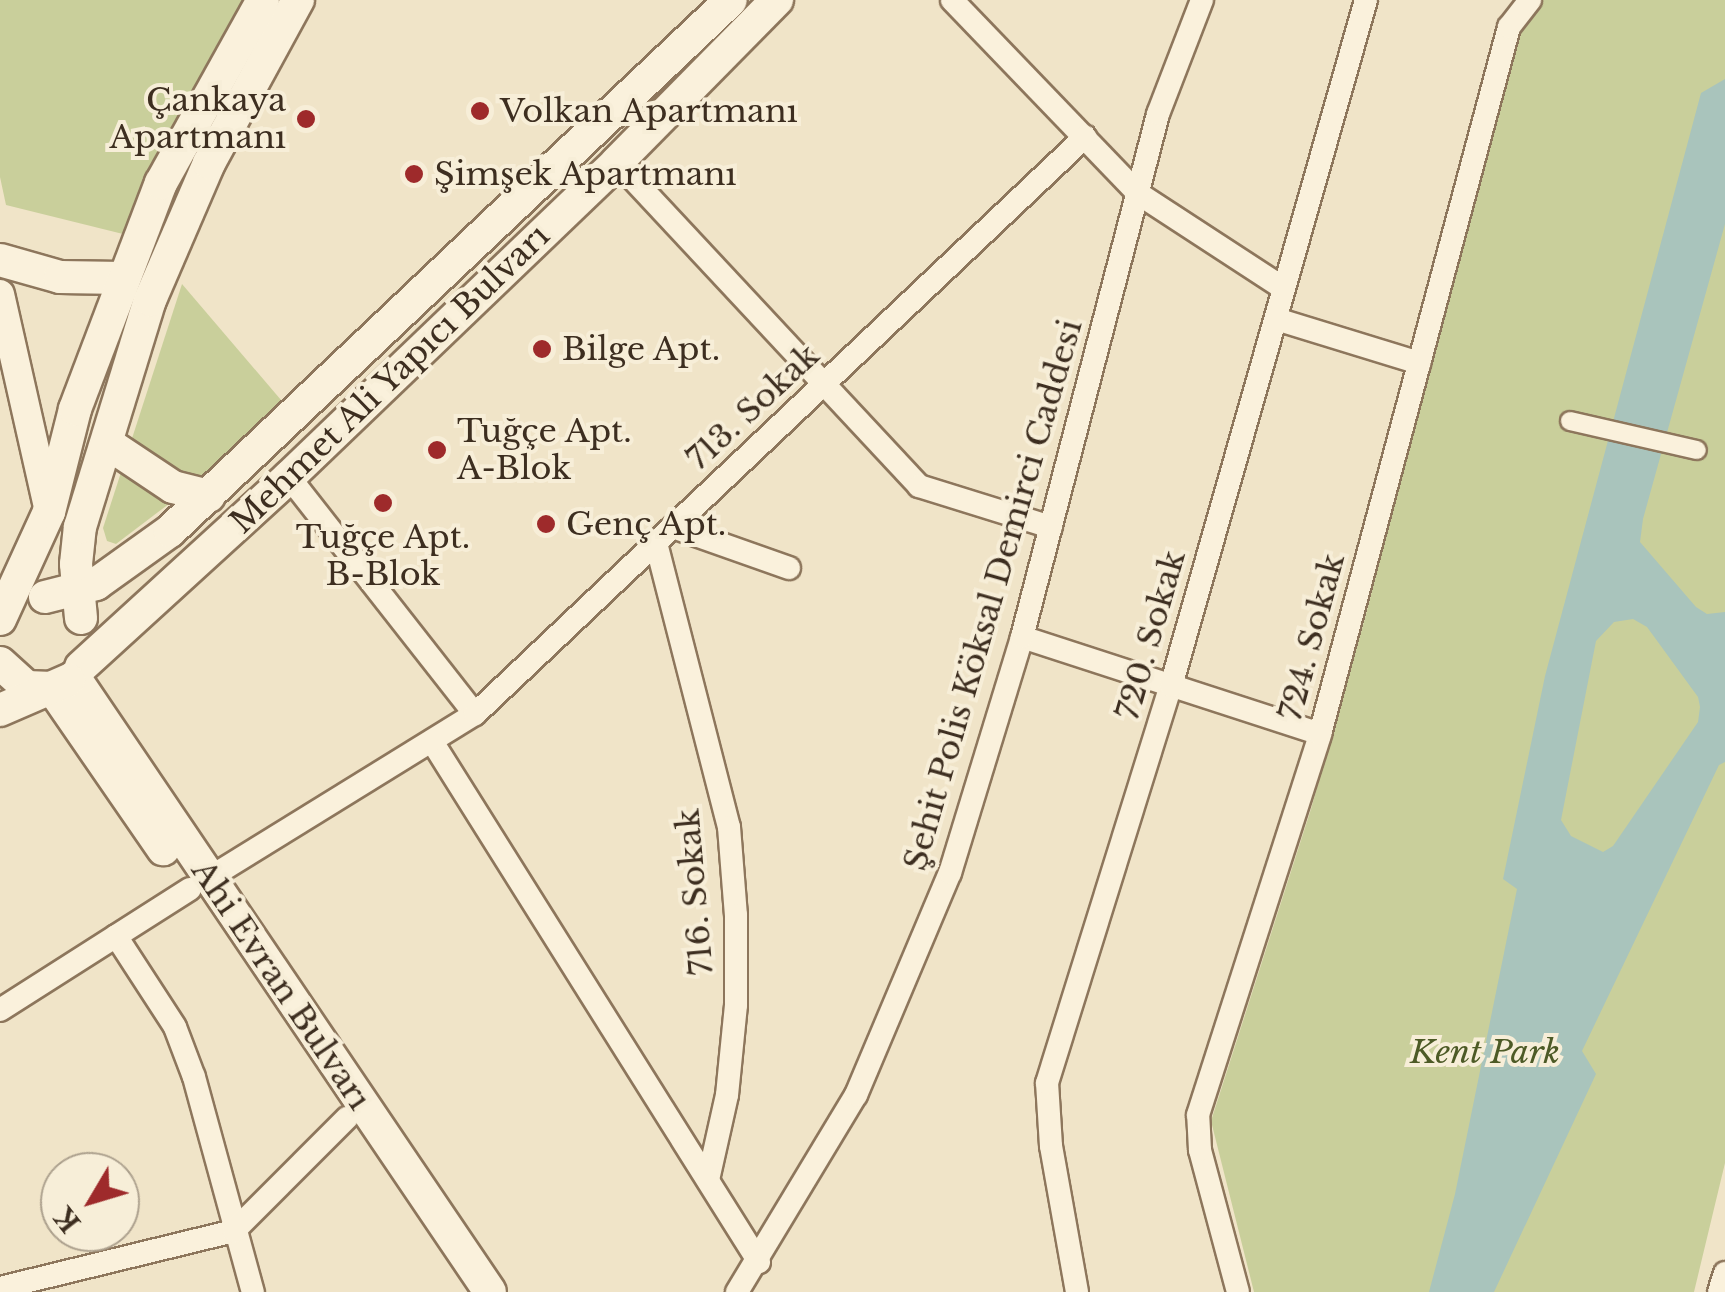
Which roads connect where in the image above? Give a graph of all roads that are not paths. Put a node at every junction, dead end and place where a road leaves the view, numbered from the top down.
1 (263, 0) edge
2 (298, 0) edge
3 (731, 0) edge
4 (777, 0) edge
5 (952, 0) edge
6 (1202, 0) edge
7 (1366, 0) edge
8 (1530, 0) edge
9 (1085, 137) junction
10 (617, 162) junction
11 (1139, 194) junction
12 (0, 260) edge
13 (123, 278) junction
14 (1284, 288) junction
15 (0, 294) edge
16 (1276, 318) junction
17 (1419, 362) junction
18 (824, 385) junction
19 (1570, 421) dead end
20 (107, 442) junction
21 (1697, 450) dead end
22 (289, 477) junction
23 (209, 496) junction
24 (49, 512) junction
25 (1051, 527) junction
26 (665, 535) junction
27 (788, 568) dead end
28 (67, 602) junction
29 (2, 619) edge
30 (1022, 637) junction
31 (0, 662) edge
32 (69, 677) junction
33 (1171, 686) junction
34 (0, 710) edge
35 (475, 714) junction
36 (1320, 734) junction
37 (433, 743) junction
38 (199, 884) junction
39 (116, 936) junction
40 (0, 1010) edge
41 (347, 1118) junction
42 (708, 1180) junction
43 (234, 1232) junction
44 (759, 1262) junction
45 (1725, 1273) edge
46 (0, 1288) edge
47 (253, 1292) edge
48 (464, 1292) edge
49 (490, 1292) edge
50 (736, 1292) edge
51 (1077, 1292) edge
52 (1238, 1292) edge
53 (1720, 1292) edge

1 - 13 main road
2 - 20 main road
3 - 23 main road, Mehmet Ali Yapıcı Bulvarı
4 - 10 main road, Mehmet Ali Yapıcı Bulvarı
5 - 9 street
6 - 11 street, Şehit Polis Köksal Demirci Caddesi
7 - 14 street, 720. Sokak
8 - 17 street, 724. Sokak
9 - 11 street
9 - 18 street, 713. Sokak
10 - 18 street
10 - 22 main road, Mehmet Ali Yapıcı Bulvarı
11 - 14 street
11 - 25 street, Şehit Polis Köksal Demirci Caddesi
12 - 13 main road
13 - 24 main road
14 - 16 street, 720. Sokak
15 - 24 street
16 - 17 street
16 - 33 street, 720. Sokak
17 - 36 street, 724. Sokak
18 - 25 street
18 - 26 street, 713. Sokak
19 - 21 street
20 - 23 main road
20 - 28 main road
22 - 32 main road, Mehmet Ali Yapıcı Bulvarı
22 - 35 street
23 - 28 main road, Mehmet Ali Yapıcı Bulvarı
24 - 29 main road
25 - 30 street, Şehit Polis Köksal Demirci Caddesi
26 - 27 street
26 - 35 street, 713. Sokak
26 - 42 street, 716. Sokak
28 - 29 main road, Mehmet Ali Yapıcı Bulvarı
28 - 32 main road
30 - 33 street
30 - 44 street, Şehit Polis Köksal Demirci Caddesi
31 - 32 main road
32 - 34 main road, Mehmet Ali Yapıcı Bulvarı
32 - 38 main road, Ahi Evran Bulvarı
33 - 36 street
33 - 51 street, 720. Sokak
35 - 37 street, 713. Sokak
36 - 52 street, 724. Sokak
37 - 38 street, 713. Sokak
37 - 42 street
38 - 39 street, 713. Sokak
38 - 41 main road, Ahi Evran Bulvarı
38 - 49 main road, Ahi Evran Bulvarı
39 - 40 street, 713. Sokak
39 - 43 street
41 - 43 street
41 - 48 main road, Ahi Evran Bulvarı
42 - 44 street
43 - 46 street
43 - 47 street
44 - 50 street, Şehit Polis Köksal Demirci Caddesi
45 - 53 street

